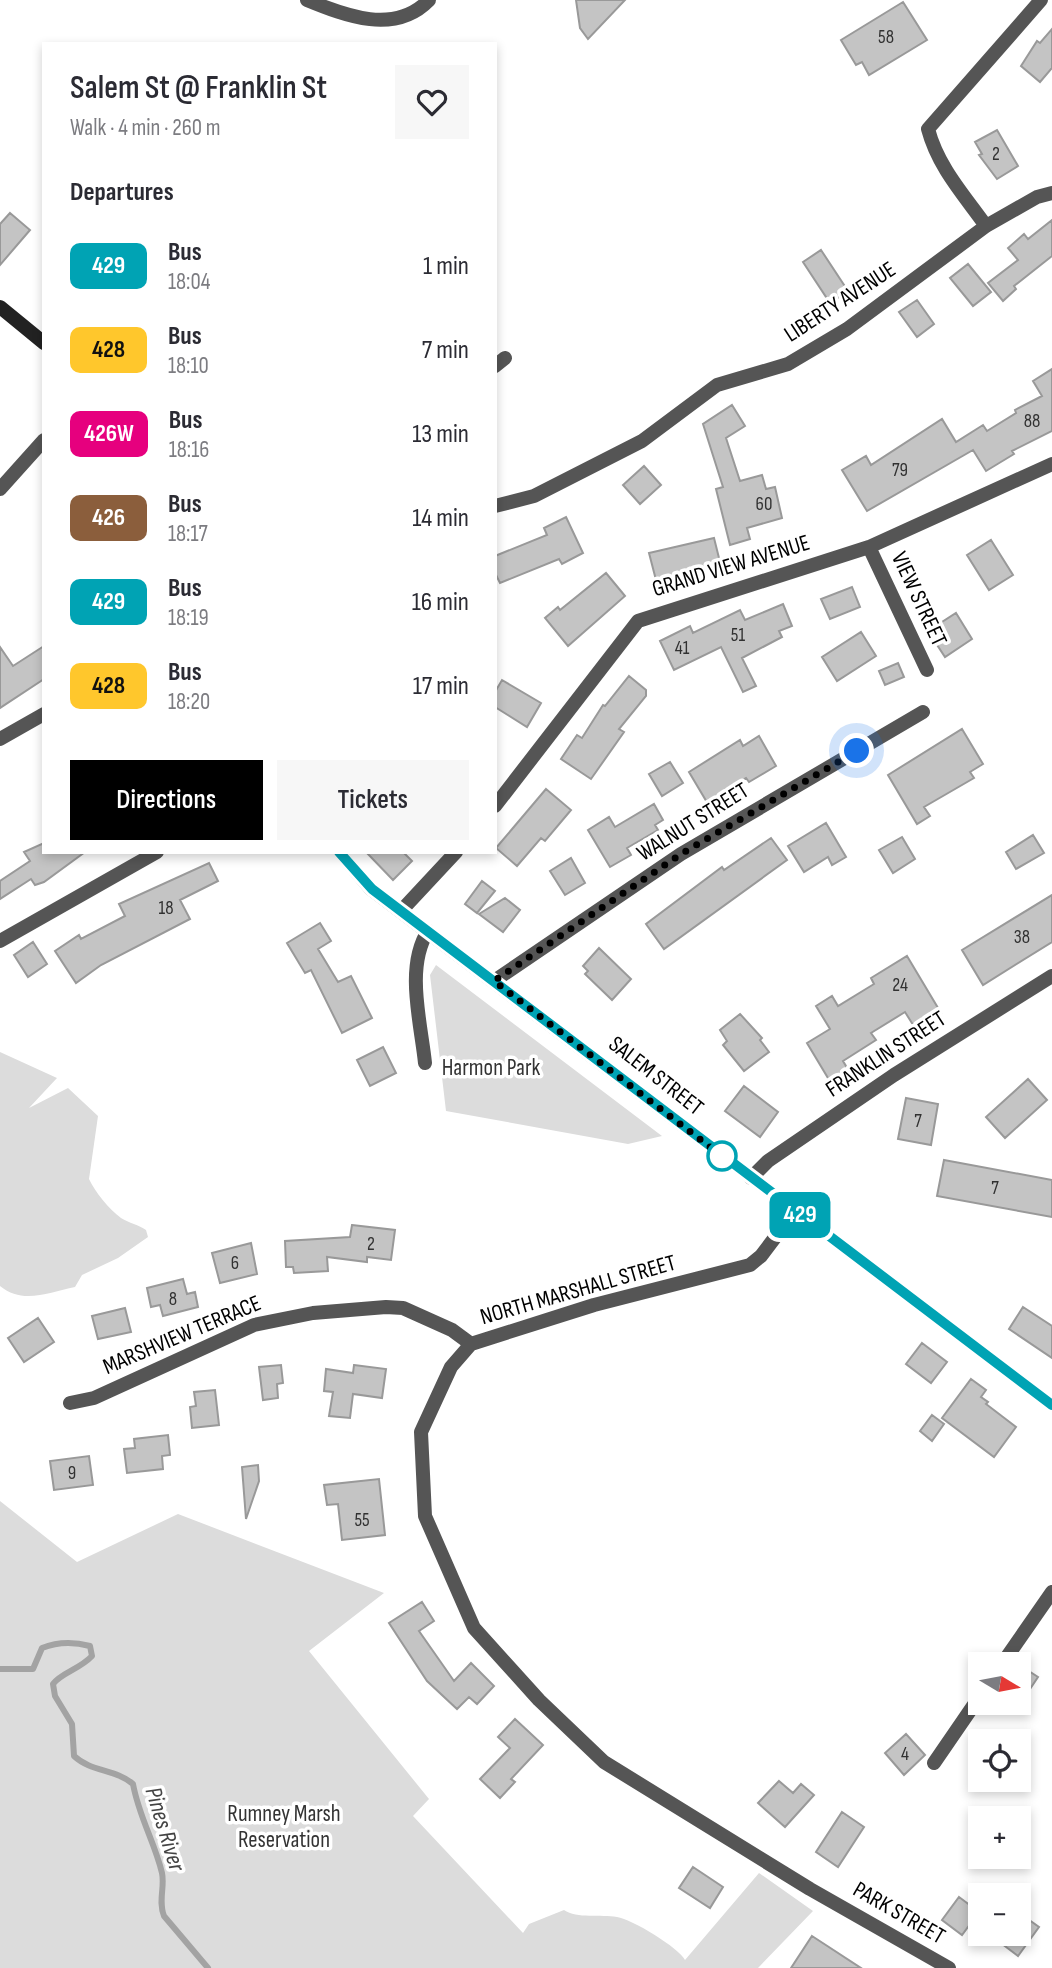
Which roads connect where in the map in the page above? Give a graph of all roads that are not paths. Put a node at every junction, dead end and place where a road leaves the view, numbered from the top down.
1 (307, 0) edge
2 (429, 0) edge
3 (1041, 0) edge
4 (1052, 193) edge
5 (986, 226) junction
6 (0, 307) edge
7 (42, 341) edge
8 (42, 442) edge
9 (1052, 464) edge
10 (0, 489) edge
11 (497, 505) edge
12 (869, 547) junction
13 (927, 670) dead end
14 (923, 712) dead end
15 (42, 715) edge
16 (0, 739) edge
17 (497, 803) edge
18 (153, 854) edge
19 (341, 854) edge
20 (454, 854) edge
21 (401, 911) junction
22 (428, 931) junction
23 (0, 941) edge
24 (1052, 975) edge
25 (494, 981) junction
26 (425, 1063) dead end
27 (751, 1178) junction
28 (795, 1211) junction
29 (471, 1344) junction
30 (70, 1403) dead end
31 (1052, 1405) edge
32 (1052, 1592) edge
33 (1010, 1652) edge
34 (968, 1713) edge
35 (934, 1763) dead end
36 (826, 1897) joint
37 (949, 1968) edge

1 - 2 street
3 - 5 street
4 - 5 street, LIBERTY AVENUE
5 - 11 street, LIBERTY AVENUE
6 - 7 main road
8 - 10 street
9 - 12 street, GRAND VIEW AVENUE
12 - 13 street, VIEW STREET
12 - 17 street, GRAND VIEW AVENUE
14 - 25 street, WALNUT STREET
15 - 16 street
18 - 23 street
19 - 21 main road, SALEM STREET
20 - 21 street
21 - 22 main road, SALEM STREET
22 - 25 main road, SALEM STREET
22 - 26 street
24 - 27 street, FRANKLIN STREET
25 - 27 main road, SALEM STREET
27 - 28 main road, SALEM STREET
28 - 29 street, NORTH MARSHALL STREET
28 - 31 main road, SALEM STREET
29 - 30 street, MARSHVIEW TERRACE
29 - 36 street, NORTH MARSHALL STREET
32 - 33 street
34 - 35 street
36 - 37 street, PARK STREET

